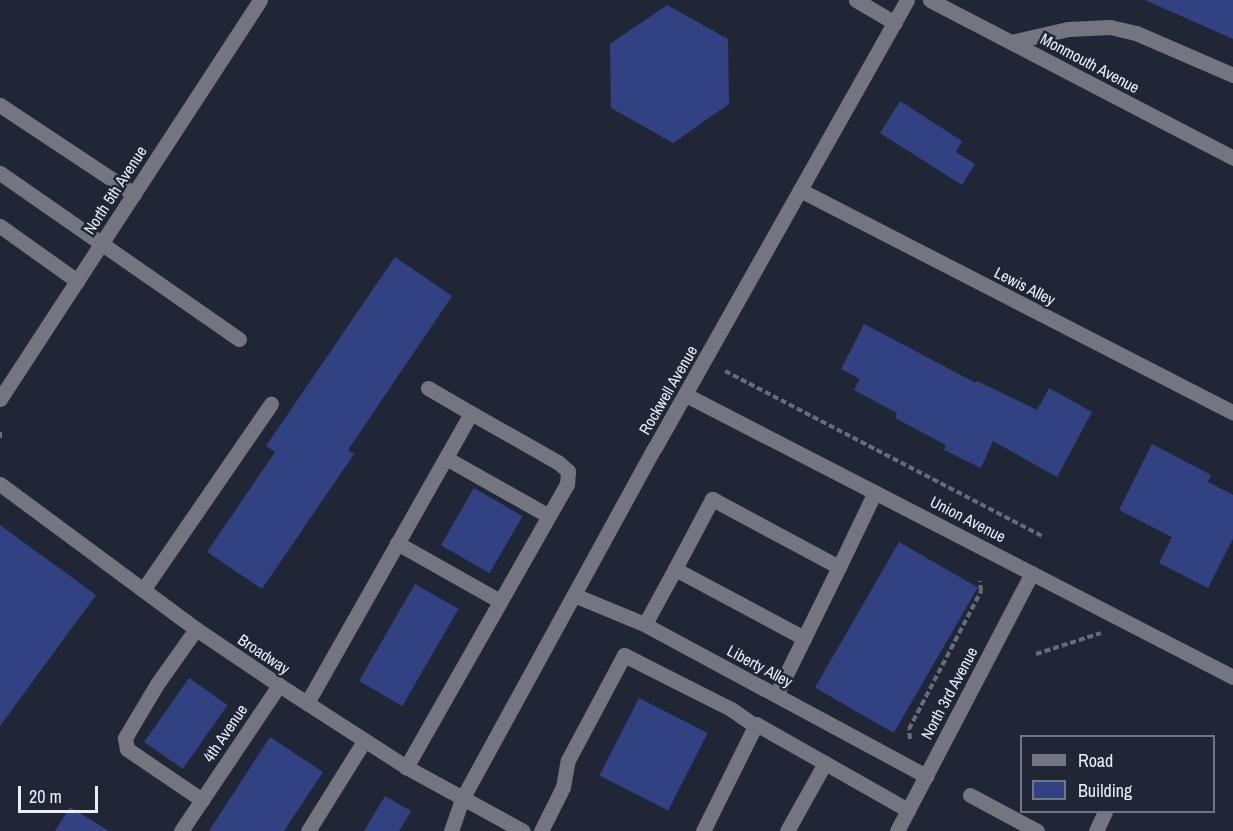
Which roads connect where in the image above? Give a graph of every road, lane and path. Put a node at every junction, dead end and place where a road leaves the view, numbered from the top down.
1 (260, 0) edge
2 (856, 0) edge
3 (907, 0) edge
4 (930, 0) edge
5 (895, 22) junction
6 (1011, 42) junction
7 (1233, 75) edge
8 (0, 105) edge
9 (1233, 158) edge
10 (0, 173) edge
11 (800, 190) junction
12 (134, 194) junction
13 (0, 226) edge
14 (101, 245) junction
15 (77, 281) junction
16 (239, 339) dead end
17 (725, 371) dead end
18 (428, 388) dead end
19 (686, 395) junction
20 (0, 399) edge
21 (271, 404) dead end
22 (471, 412) junction
23 (1233, 413) edge
24 (0, 432) edge
25 (0, 438) edge
26 (446, 458) junction
27 (0, 484) edge
28 (875, 492) junction
29 (549, 516) junction
30 (1042, 536) dead end
31 (397, 543) junction
32 (839, 567) junction
33 (675, 569) junction
34 (1032, 573) junction
35 (980, 581) dead end
36 (143, 590) junction
37 (574, 595) junction
38 (500, 601) junction
39 (645, 624) junction
40 (196, 629) junction
41 (1101, 633) dead end
42 (804, 638) junction
43 (1036, 654) dead end
44 (1233, 676) edge
45 (279, 685) junction
46 (776, 695) junction
47 (307, 704) junction
48 (755, 726) junction
49 (909, 739) dead end
50 (364, 741) junction
51 (825, 763) junction
52 (406, 767) junction
53 (926, 776) junction
54 (970, 795) dead end
55 (462, 799) junction
56 (202, 800) junction
57 (908, 810) junction
58 (1105, 813) edge
59 (181, 831) edge
60 (308, 831) edge
61 (451, 831) edge
62 (523, 831) edge
63 (541, 831) edge
64 (703, 831) edge
65 (787, 831) edge
66 (897, 831) edge
67 (1037, 831) edge
68 (1096, 831) edge

1 - 12 street, North 5th Avenue
2 - 5 street
3 - 5 street, Rockwell Avenue
4 - 6 street, Monmouth Avenue
5 - 11 street, Rockwell Avenue
6 - 7 street
6 - 9 street, Monmouth Avenue
8 - 12 street
10 - 14 street
11 - 19 street, Rockwell Avenue
11 - 23 street, Lewis Alley
12 - 14 street, North 5th Avenue
13 - 15 street
14 - 15 street, North 5th Avenue
14 - 16 street
15 - 20 street, North 5th Avenue
17 - 30 path
18 - 22 street
19 - 28 street, Union Avenue
19 - 37 street, Rockwell Avenue
21 - 36 street
22 - 26 street
22 - 29 street
24 - 25 path
26 - 29 street
26 - 31 street
27 - 36 street, Broadway
28 - 32 street
28 - 34 street, Union Avenue
29 - 38 street
31 - 38 street
31 - 47 street
32 - 33 street
32 - 42 street
33 - 39 street
33 - 42 street
34 - 44 street, Union Avenue
34 - 53 street, North 3rd Avenue
35 - 49 path
36 - 40 street, Broadway
37 - 39 street, Liberty Alley
37 - 55 street, Rockwell Avenue
38 - 52 street
39 - 46 street, Liberty Alley
40 - 45 street, Broadway
40 - 56 street
41 - 43 path
42 - 46 street
45 - 47 street, Broadway
45 - 56 street, 4th Avenue
46 - 53 street, Liberty Alley
47 - 50 street, Broadway
48 - 51 street
48 - 63 street
48 - 64 street
50 - 52 street, Broadway
50 - 60 street
51 - 57 street
51 - 65 street
52 - 55 street, Broadway
53 - 57 street, North 3rd Avenue
54 - 67 street
55 - 61 street, Rockwell Avenue
55 - 62 street, Broadway
56 - 59 street, 4th Avenue
57 - 66 street, North 3rd Avenue
58 - 68 street

